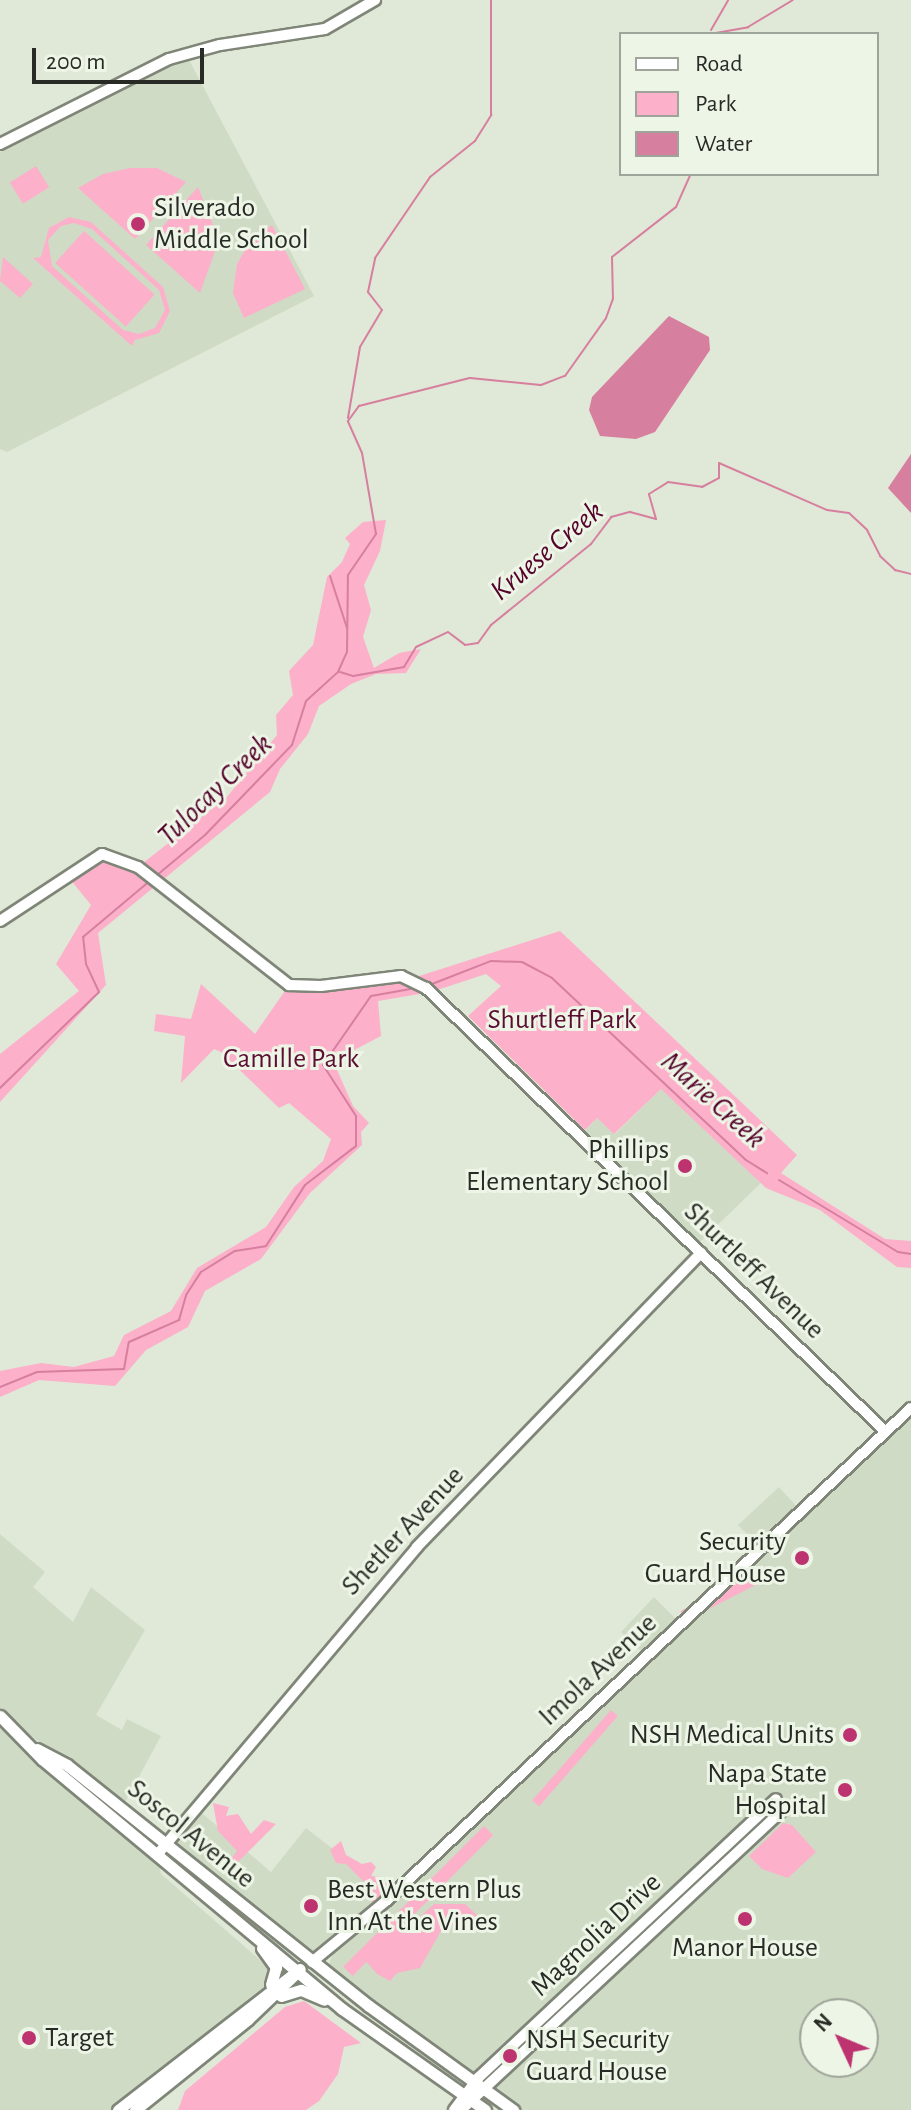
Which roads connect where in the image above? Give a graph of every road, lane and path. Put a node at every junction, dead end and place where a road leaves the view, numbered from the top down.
1 (375, 0) edge
2 (0, 144) edge
3 (0, 921) edge
4 (701, 1253) junction
5 (911, 1408) edge
6 (886, 1432) junction
7 (0, 1716) edge
8 (37, 1749) junction
9 (776, 1799) dead end
10 (785, 1808) dead end
11 (165, 1846) junction
12 (157, 1855) junction
13 (260, 1939) junction
14 (338, 1941) junction
15 (606, 1958) junction
16 (312, 1962) junction
17 (615, 1967) junction
18 (595, 1968) junction
19 (297, 1971) junction
20 (604, 1978) junction
21 (349, 1991) junction
22 (261, 1997) junction
23 (351, 2016) junction
24 (248, 2019) junction
25 (499, 2058) junction
26 (507, 2068) junction
27 (162, 2083) junction
28 (478, 2086) junction
29 (465, 2103) edge
30 (118, 2110) edge
31 (135, 2110) edge
32 (454, 2110) edge
33 (485, 2110) edge
34 (513, 2110) edge

1 - 2 street
3 - 4 street, Shurtleff Avenue
4 - 6 street, Shurtleff Avenue
4 - 11 street, Shetler Avenue
5 - 6 street, Imola Avenue
6 - 14 street, Imola Avenue
7 - 8 main road, Soscol Avenue
8 - 11 main road, Soscol Avenue
8 - 12 main road, Soscol Avenue
9 - 15 street, Magnolia Drive
10 - 17 street, Magnolia Drive
11 - 12 street, Shetler Avenue
11 - 16 main road, Soscol Avenue
12 - 13 main road, Soscol Avenue
13 - 19 main road, Soscol Avenue
13 - 22 main road
14 - 16 street, Imola Avenue
14 - 21 street
15 - 17 street
15 - 18 street, Magnolia Drive
16 - 19 main road
16 - 21 main road, Soscol Avenue
17 - 20 street, Magnolia Drive
18 - 20 street
18 - 25 street, Magnolia Drive
19 - 22 main road
19 - 23 main road, Soscol Avenue
19 - 24 main road
20 - 26 street, Magnolia Drive
21 - 28 main road, Soscol Avenue
22 - 27 main road
23 - 24 main road
23 - 29 main road
24 - 27 main road
25 - 26 street
25 - 28 street, Magnolia Drive
26 - 28 street, Magnolia Drive
27 - 30 main road
27 - 31 main road
28 - 29 street, Magnolia Drive
28 - 34 main road, Soscol Avenue
29 - 32 street, Magnolia Drive
29 - 33 main road

